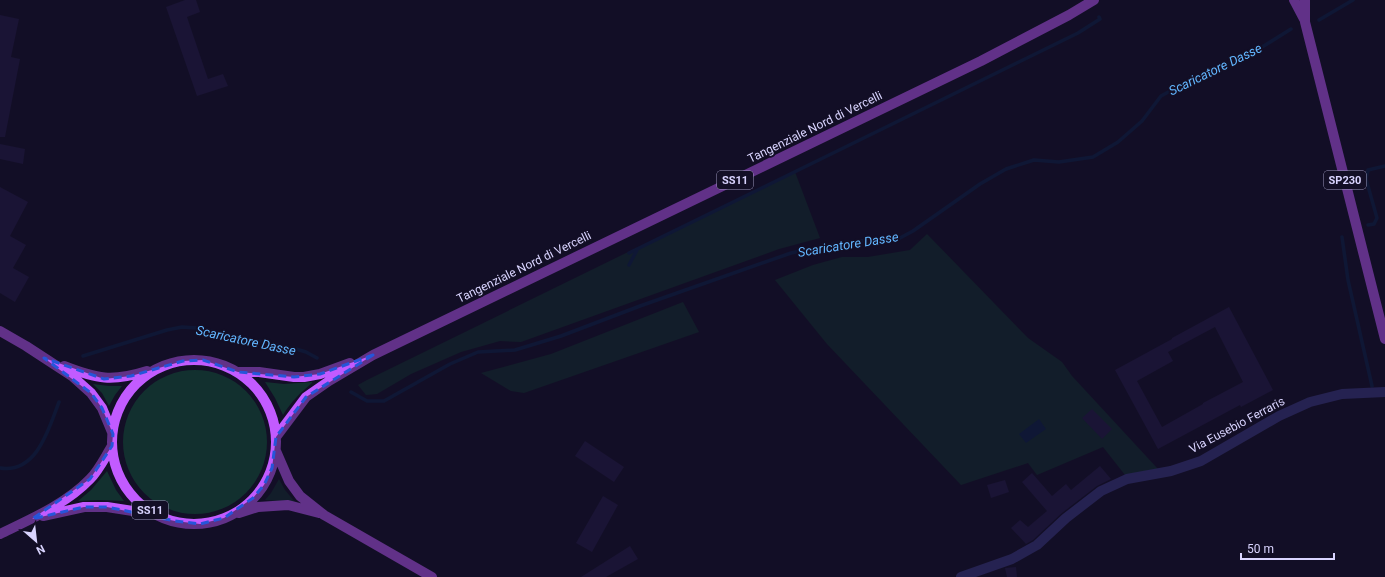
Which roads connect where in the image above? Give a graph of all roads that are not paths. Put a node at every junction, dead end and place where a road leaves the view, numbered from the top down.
1 (1094, 0) edge
2 (1294, 0) edge
3 (1305, 0) edge
4 (1305, 22) junction
5 (0, 331) edge
6 (1385, 339) edge
7 (373, 354) junction
8 (44, 358) junction
9 (160, 368) junction
10 (238, 372) junction
11 (1385, 392) edge
12 (113, 434) junction
13 (276, 437) junction
14 (112, 446) junction
15 (276, 451) junction
16 (157, 515) junction
17 (324, 515) junction
18 (224, 518) junction
19 (32, 519) junction
20 (0, 534) edge
21 (432, 577) edge
22 (961, 577) edge

1 - 7 main road, Tangenziale Nord di Vercelli / SS11
2 - 4 main road, SP230
3 - 4 main road, SP230
4 - 6 main road, SP230
5 - 8 main road
7 - 10 main road, Tangenziale Nord di Vercelli
7 - 13 main road, Tangenziale Nord di Vercelli
8 - 9 main road
8 - 12 main road
9 - 10 main road, Tangenziale Nord di Vercelli / SS11
9 - 12 main road, Tangenziale Nord di Vercelli / SS11
10 - 13 main road, Tangenziale Nord di Vercelli / SS11
11 - 22 street, Via Eusebio Ferraris
12 - 14 main road, Tangenziale Nord di Vercelli / SS11
13 - 15 main road, Tangenziale Nord di Vercelli / SS11
14 - 16 main road, Tangenziale Nord di Vercelli / SS11
14 - 19 main road, Tangenziale Nord di Vercelli
15 - 17 main road
15 - 18 main road, Tangenziale Nord di Vercelli / SS11
16 - 18 main road, Tangenziale Nord di Vercelli / SS11
16 - 19 main road, Tangenziale Nord di Vercelli
17 - 18 main road
17 - 21 main road
19 - 20 main road, Tangenziale Nord di Vercelli

